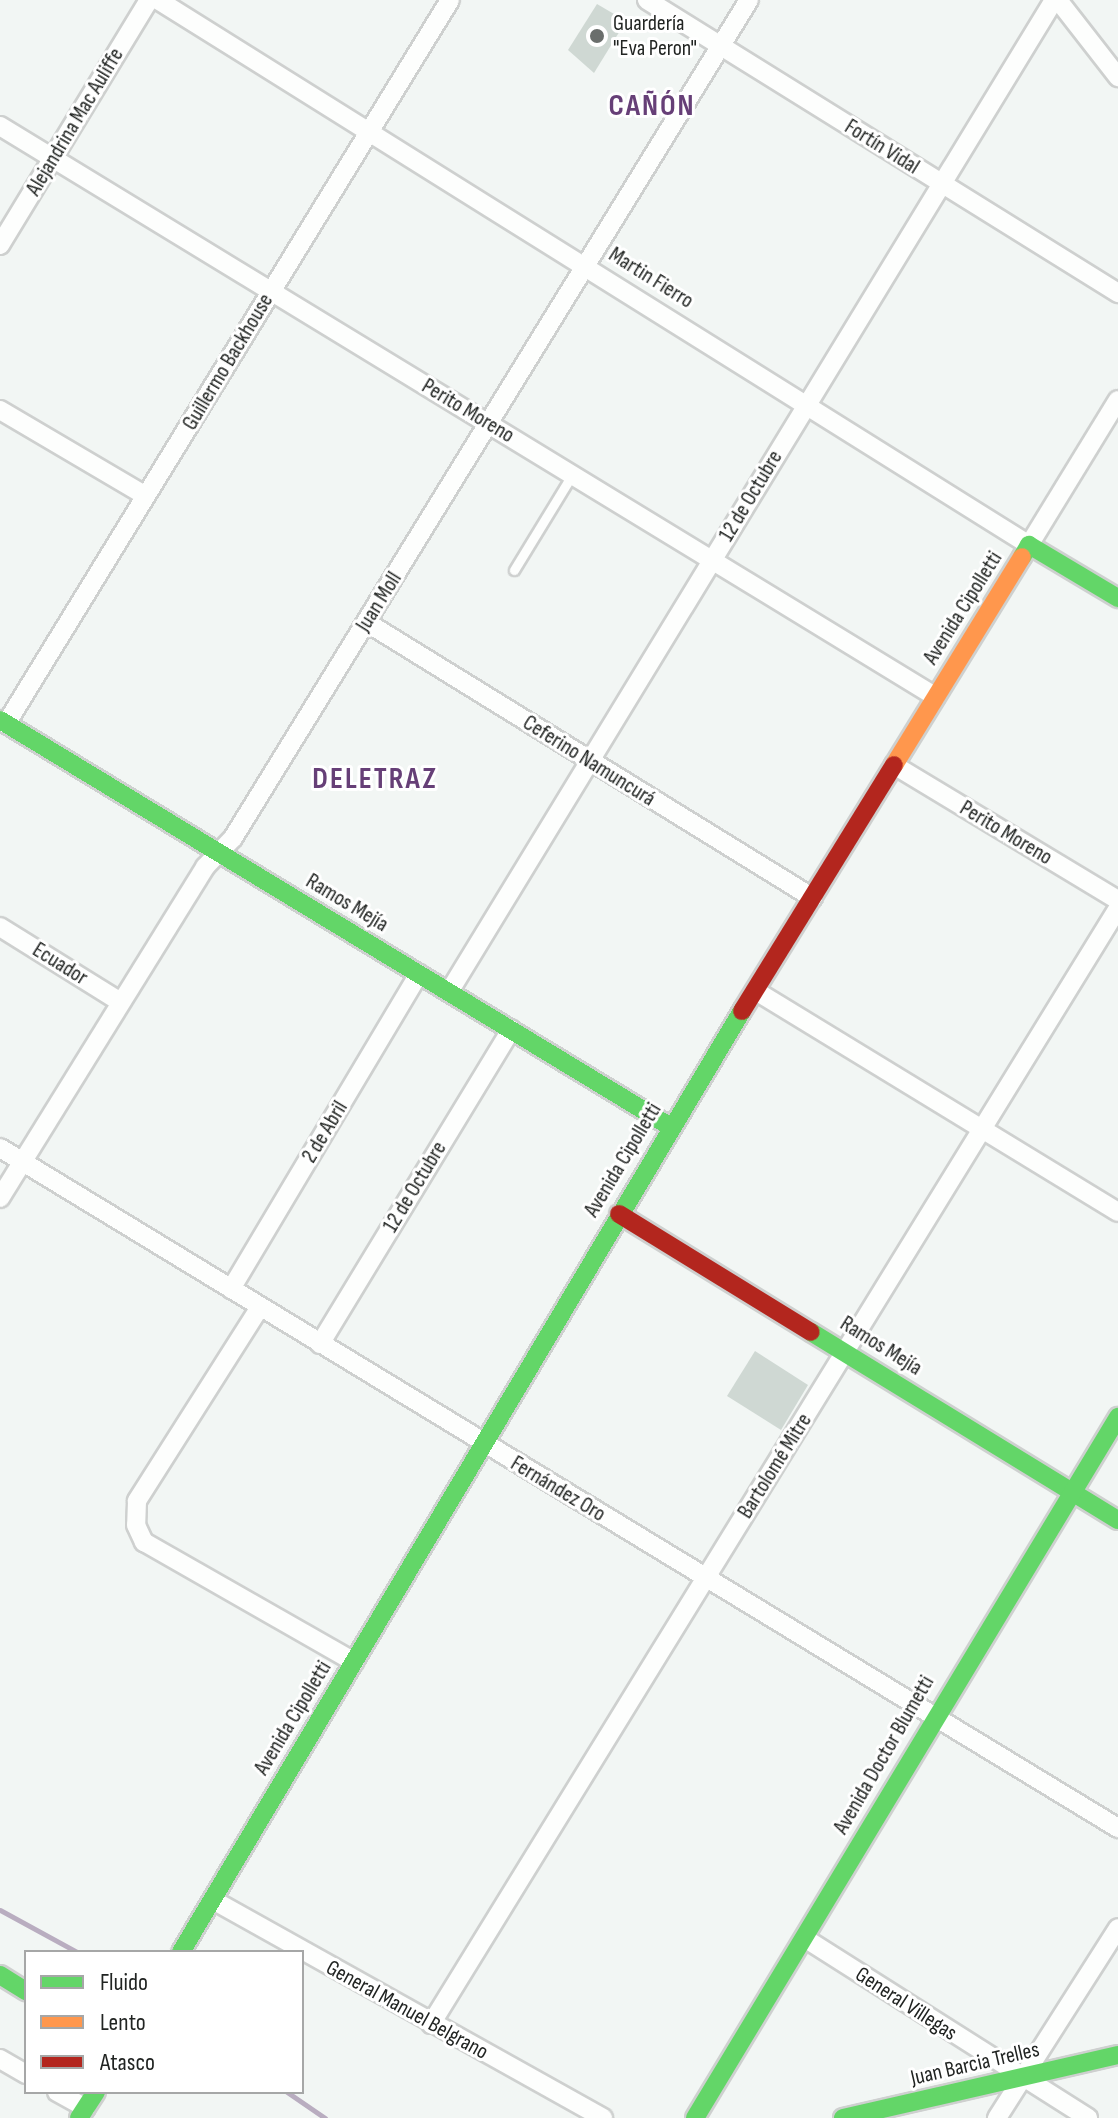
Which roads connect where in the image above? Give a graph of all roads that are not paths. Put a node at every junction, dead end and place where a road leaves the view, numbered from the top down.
1 (149, 0) edge
2 (158, 0) edge
3 (450, 0) edge
4 (647, 0) edge
5 (749, 0) edge
6 (1056, 0) edge
7 (721, 45) junction
8 (1118, 77) edge
9 (0, 126) edge
10 (370, 130) junction
11 (53, 158) junction
12 (942, 184) junction
13 (0, 245) edge
14 (586, 265) junction
15 (271, 292) junction
16 (1118, 293) edge
17 (1118, 400) edge
18 (807, 405) junction
19 (0, 410) edge
20 (489, 424) junction
21 (572, 475) junction
22 (146, 496) junction
23 (1029, 545) junction
24 (712, 561) junction
25 (514, 570) dead end
26 (1118, 598) edge
27 (366, 622) junction
28 (936, 697) junction
29 (3, 722) edge
30 (589, 762) junction
31 (894, 765) junction
32 (219, 854) junction
33 (813, 898) junction
34 (1118, 900) edge
35 (1118, 908) edge
36 (0, 927) edge
37 (419, 974) junction
38 (756, 991) junction
39 (449, 992) junction
40 (119, 1001) junction
41 (511, 1030) junction
42 (671, 1127) junction
43 (982, 1130) junction
44 (0, 1148) edge
45 (23, 1162) junction
46 (0, 1198) edge
47 (1118, 1212) edge
48 (619, 1214) junction
49 (231, 1289) junction
50 (260, 1307) junction
51 (320, 1344) junction
52 (845, 1352) junction
53 (1118, 1417) edge
54 (483, 1444) junction
55 (1071, 1492) junction
56 (1118, 1520) edge
57 (706, 1578) junction
58 (354, 1662) junction
59 (934, 1715) junction
60 (1118, 1828) edge
61 (213, 1900) junction
62 (1118, 1928) edge
63 (806, 1939) junction
64 (182, 1950) edge
65 (301, 1950) edge
66 (304, 1952) edge
67 (0, 1975) edge
68 (24, 1990) edge
69 (431, 2024) junction
70 (1118, 2055) edge
71 (0, 2059) edge
72 (24, 2073) edge
73 (1021, 2079) junction
74 (61, 2094) edge
75 (87, 2106) edge
76 (603, 2118) edge
77 (695, 2118) edge
78 (843, 2118) edge
79 (997, 2118) edge
80 (1088, 2118) edge

1 - 11 street, Alejandrina Mac Auliffe
2 - 10 street, Martin Fierro
3 - 10 street, Guillermo Backhouse
4 - 7 street, Fortín Vidal
5 - 7 street, Juan Moll
6 - 8 street
6 - 12 street, 12 de Octubre
7 - 12 street, Fortín Vidal
7 - 14 street, Juan Moll
9 - 11 street, Perito Moreno
10 - 14 street, Martin Fierro
10 - 15 street, Guillermo Backhouse
11 - 13 street, Alejandrina Mac Auliffe
11 - 15 street, Perito Moreno
12 - 16 street, Fortín Vidal
12 - 18 street, 12 de Octubre
14 - 18 street, Martin Fierro
14 - 20 street, Juan Moll
15 - 20 street, Perito Moreno
15 - 22 street, Guillermo Backhouse
17 - 23 street, Avenida Cipolletti
18 - 23 street, Martin Fierro
18 - 24 street, 12 de Octubre
19 - 22 street
20 - 21 street, Perito Moreno
20 - 27 street, Juan Moll
21 - 24 street, Perito Moreno
21 - 25 lane
22 - 29 street, Guillermo Backhouse
23 - 26 street, Martin Fierro
23 - 28 street, Avenida Cipolletti
24 - 28 street, Perito Moreno
24 - 30 street, 12 de Octubre
27 - 30 street, Ceferino Namuncurá
27 - 32 street, Juan Moll
28 - 31 street, Avenida Cipolletti
29 - 32 street, Ramos Mejía
30 - 33 street, Ceferino Namuncurá
30 - 39 street, 12 de Octubre
31 - 33 street, Avenida Cipolletti
31 - 34 street, Perito Moreno
32 - 37 street, Ramos Mejía
32 - 40 street, Juan Moll
33 - 38 street, Avenida Cipolletti
35 - 43 street, Bartolomé Mitre
36 - 40 street, Ecuador
37 - 39 street, Ramos Mejía
37 - 49 street, 2 de Abril
38 - 42 street, Avenida Cipolletti
38 - 43 street
39 - 41 street, Ramos Mejía
40 - 45 street, Juan Moll
41 - 42 street, Ramos Mejía
41 - 51 street, 12 de Octubre
42 - 48 street, Avenida Cipolletti
43 - 47 street
43 - 52 street, Bartolomé Mitre
44 - 45 street, Fernández Oro
45 - 46 street, Juan Moll
45 - 49 street, Fernández Oro
48 - 52 street, Ramos Mejía
48 - 54 street, Avenida Cipolletti
49 - 50 street, Fernández Oro
50 - 51 street, Fernández Oro
50 - 58 street
51 - 54 street, Fernández Oro
52 - 55 street, Ramos Mejía
52 - 57 street, Bartolomé Mitre
53 - 55 street, Avenida Doctor Blumetti
54 - 57 street, Fernández Oro
54 - 58 street, Avenida Cipolletti
55 - 56 street, Ramos Mejía
55 - 59 street, Avenida Doctor Blumetti
57 - 59 street, Fernández Oro
57 - 69 street, Bartolomé Mitre
58 - 61 street, Avenida Cipolletti
59 - 60 street, Fernández Oro
59 - 63 street, Avenida Doctor Blumetti
61 - 64 street, Avenida Cipolletti
61 - 65 street, General Manuel Belgrano
62 - 73 street
63 - 73 street, General Villegas
63 - 77 street, Avenida Doctor Blumetti
66 - 69 street, General Manuel Belgrano
67 - 68 street
69 - 76 street, General Manuel Belgrano
70 - 73 street, Juan Barcia Trelles
71 - 72 street
73 - 78 street, Juan Barcia Trelles
73 - 79 street
73 - 80 street, General Villegas
74 - 75 street

